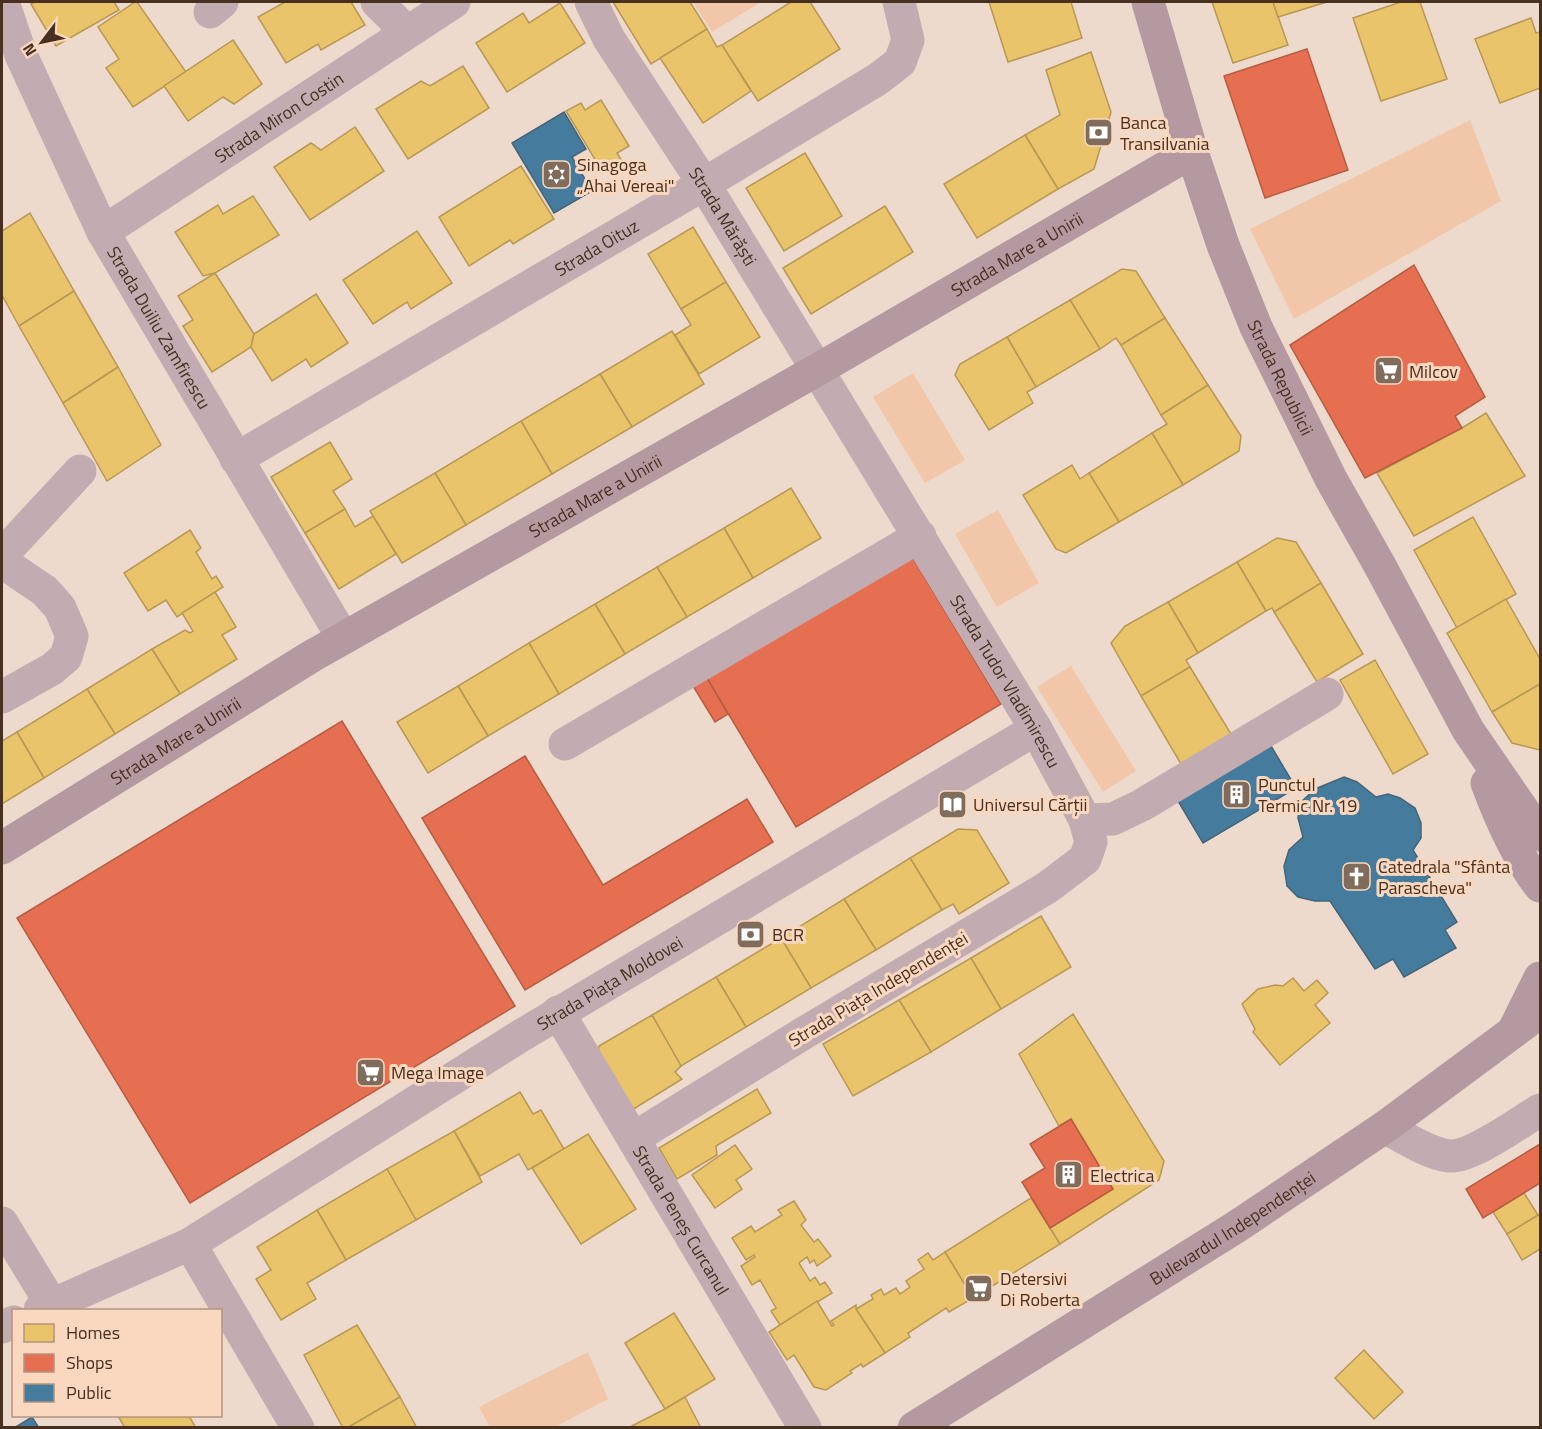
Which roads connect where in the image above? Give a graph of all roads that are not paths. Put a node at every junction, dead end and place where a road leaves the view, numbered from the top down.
1 (3, 2) edge
2 (377, 2) edge
3 (454, 2) edge
4 (591, 2) edge
5 (899, 2) edge
6 (1148, 2) edge
7 (406, 32) junction
8 (1192, 152) junction
9 (704, 184) junction
10 (103, 232) junction
11 (817, 370) junction
12 (236, 459) junction
13 (80, 471) dead end
14 (920, 536) junction
15 (2, 555) edge
16 (2, 562) edge
17 (344, 638) junction
18 (1327, 694) dead end
19 (2, 697) edge
20 (1036, 729) junction
21 (1468, 730) junction
22 (565, 744) dead end
23 (1085, 820) junction
24 (1540, 835) edge
25 (2, 848) edge
26 (1540, 886) edge
27 (1540, 978) edge
28 (558, 1012) junction
29 (1540, 1012) edge
30 (1512, 1035) junction
31 (1540, 1110) edge
32 (1385, 1127) junction
33 (634, 1138) junction
34 (2, 1223) edge
35 (190, 1244) junction
36 (46, 1308) edge
37 (298, 1428) edge
38 (805, 1428) edge
39 (914, 1428) edge

1 - 10 street, Strada Duiliu Zamfirescu
2 - 7 street
3 - 7 street, Strada Miron Costin
4 - 9 street, Strada Mărăști
5 - 9 street, Strada Oituz
6 - 8 main road, Strada Republicii
7 - 10 street, Strada Miron Costin
8 - 11 main road, Strada Mare a Unirii
8 - 21 main road, Strada Republicii
9 - 11 street, Strada Mărăști
9 - 12 street, Strada Oituz
10 - 12 street, Strada Duiliu Zamfirescu
11 - 14 street, Strada Tudor Vladimirescu
11 - 17 main road, Strada Mare a Unirii
12 - 17 street, Strada Duiliu Zamfirescu
13 - 15 street
14 - 20 street, Strada Tudor Vladimirescu
14 - 22 street
16 - 19 street
17 - 25 main road, Strada Mare a Unirii
18 - 23 street
20 - 23 street, Strada Tudor Vladimirescu
20 - 28 street, Strada Piața Moldovei
21 - 24 main road, Strada Republicii
21 - 26 main road, Strada Republicii
23 - 33 street, Strada Piața Independenței
27 - 30 main road
28 - 33 street, Strada Peneș Curcanul
28 - 35 street, Strada Piața Moldovei
29 - 30 main road, Bulevardul Independenței
30 - 32 main road, Bulevardul Independenței
31 - 32 street
32 - 39 main road, Bulevardul Independenței
33 - 38 street, Strada Peneș Curcanul
34 - 36 street
35 - 36 street, Strada Piața Moldovei
35 - 37 street

